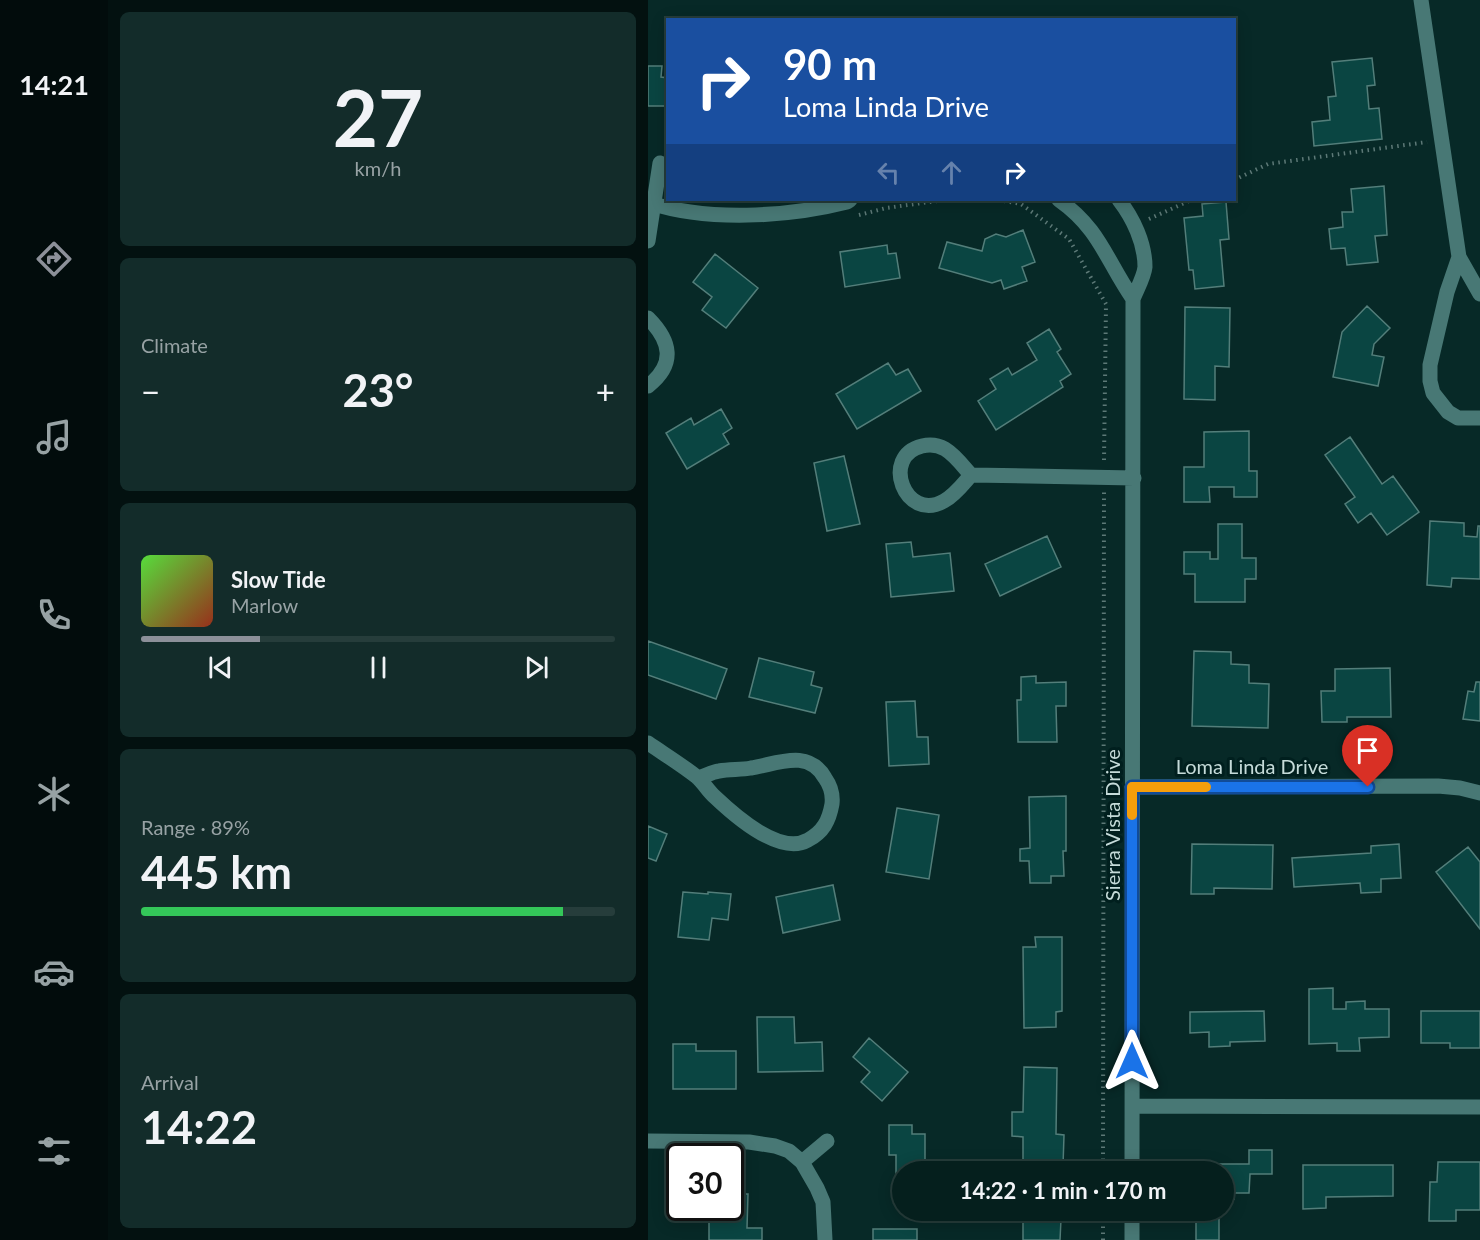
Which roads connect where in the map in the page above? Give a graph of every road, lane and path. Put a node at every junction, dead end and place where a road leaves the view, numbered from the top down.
1 (1421, 0) edge
2 (1442, 140) junction
3 (659, 162) edge
4 (1236, 179) edge
5 (847, 201) edge
6 (1004, 201) edge
7 (1060, 201) edge
8 (1120, 201) edge
9 (1189, 201) edge
10 (651, 203) edge
11 (1135, 225) junction
12 (648, 241) edge
13 (1459, 257) junction
14 (1480, 294) edge
15 (1133, 299) junction
16 (648, 318) edge
17 (648, 386) edge
18 (1480, 418) edge
19 (971, 475) junction
20 (1104, 477) junction
21 (1134, 478) junction
22 (648, 743) edge
23 (698, 778) junction
24 (1132, 787) junction
25 (1480, 794) edge
26 (1133, 1106) junction
27 (1480, 1107) edge
28 (648, 1141) edge
29 (827, 1141) dead end
30 (1103, 1161) edge
31 (1132, 1161) edge
32 (802, 1162) junction
33 (1103, 1221) edge
34 (1132, 1221) edge
35 (825, 1240) edge
36 (1103, 1240) edge
37 (1132, 1240) edge

1 - 2 street
2 - 4 path
2 - 13 street
3 - 10 street
5 - 10 street
6 - 20 path
7 - 15 street
8 - 11 street
9 - 11 path
10 - 12 street
11 - 15 street
13 - 14 street
13 - 18 street
15 - 21 street, Sierra Vista Drive
16 - 17 street
19 - 19 street
19 - 20 street
20 - 21 street
20 - 30 path
21 - 24 street, Sierra Vista Drive
22 - 23 street
23 - 23 street
24 - 25 street, Loma Linda Drive
24 - 26 street, Sierra Vista Drive
26 - 27 street
26 - 31 street, Sierra Vista Drive
28 - 32 street
29 - 32 street
32 - 35 street
33 - 36 path
34 - 37 street

